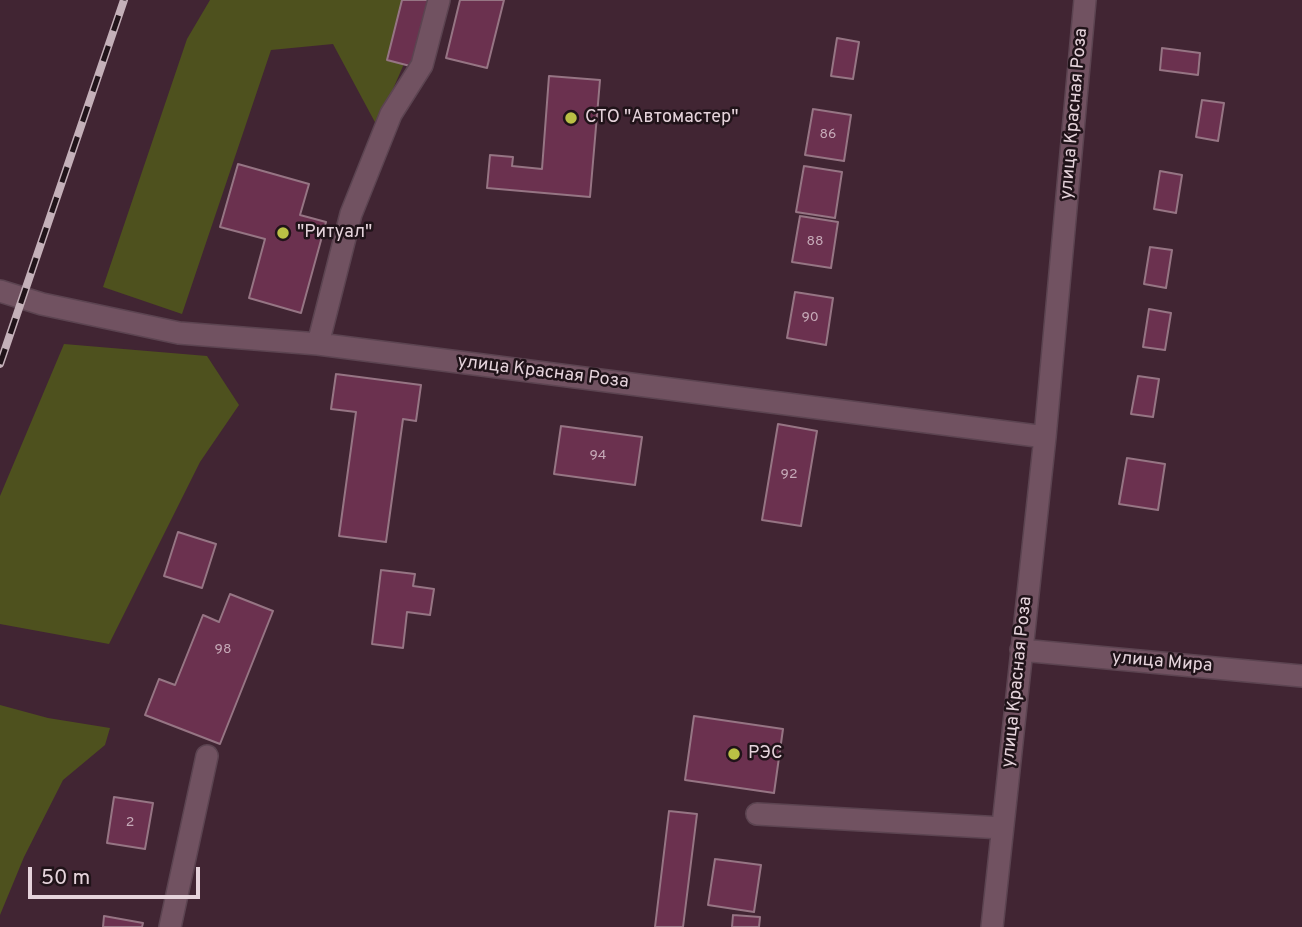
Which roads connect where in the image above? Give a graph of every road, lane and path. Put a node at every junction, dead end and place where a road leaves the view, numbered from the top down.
1 (439, 0) edge
2 (1085, 0) edge
3 (0, 291) edge
4 (318, 344) junction
5 (1045, 437) junction
6 (1021, 650) junction
7 (1302, 676) edge
8 (208, 757) dead end
9 (757, 814) dead end
10 (1002, 828) junction
11 (170, 927) edge
12 (992, 927) edge

1 - 4 street
2 - 5 street, улица Красная Роза
3 - 4 street, улица Красная Роза
4 - 5 street, улица Красная Роза
5 - 6 street, улица Красная Роза
6 - 7 street, улица Мира
6 - 10 street, улица Красная Роза
8 - 11 street
9 - 10 street
10 - 12 street, улица Красная Роза

